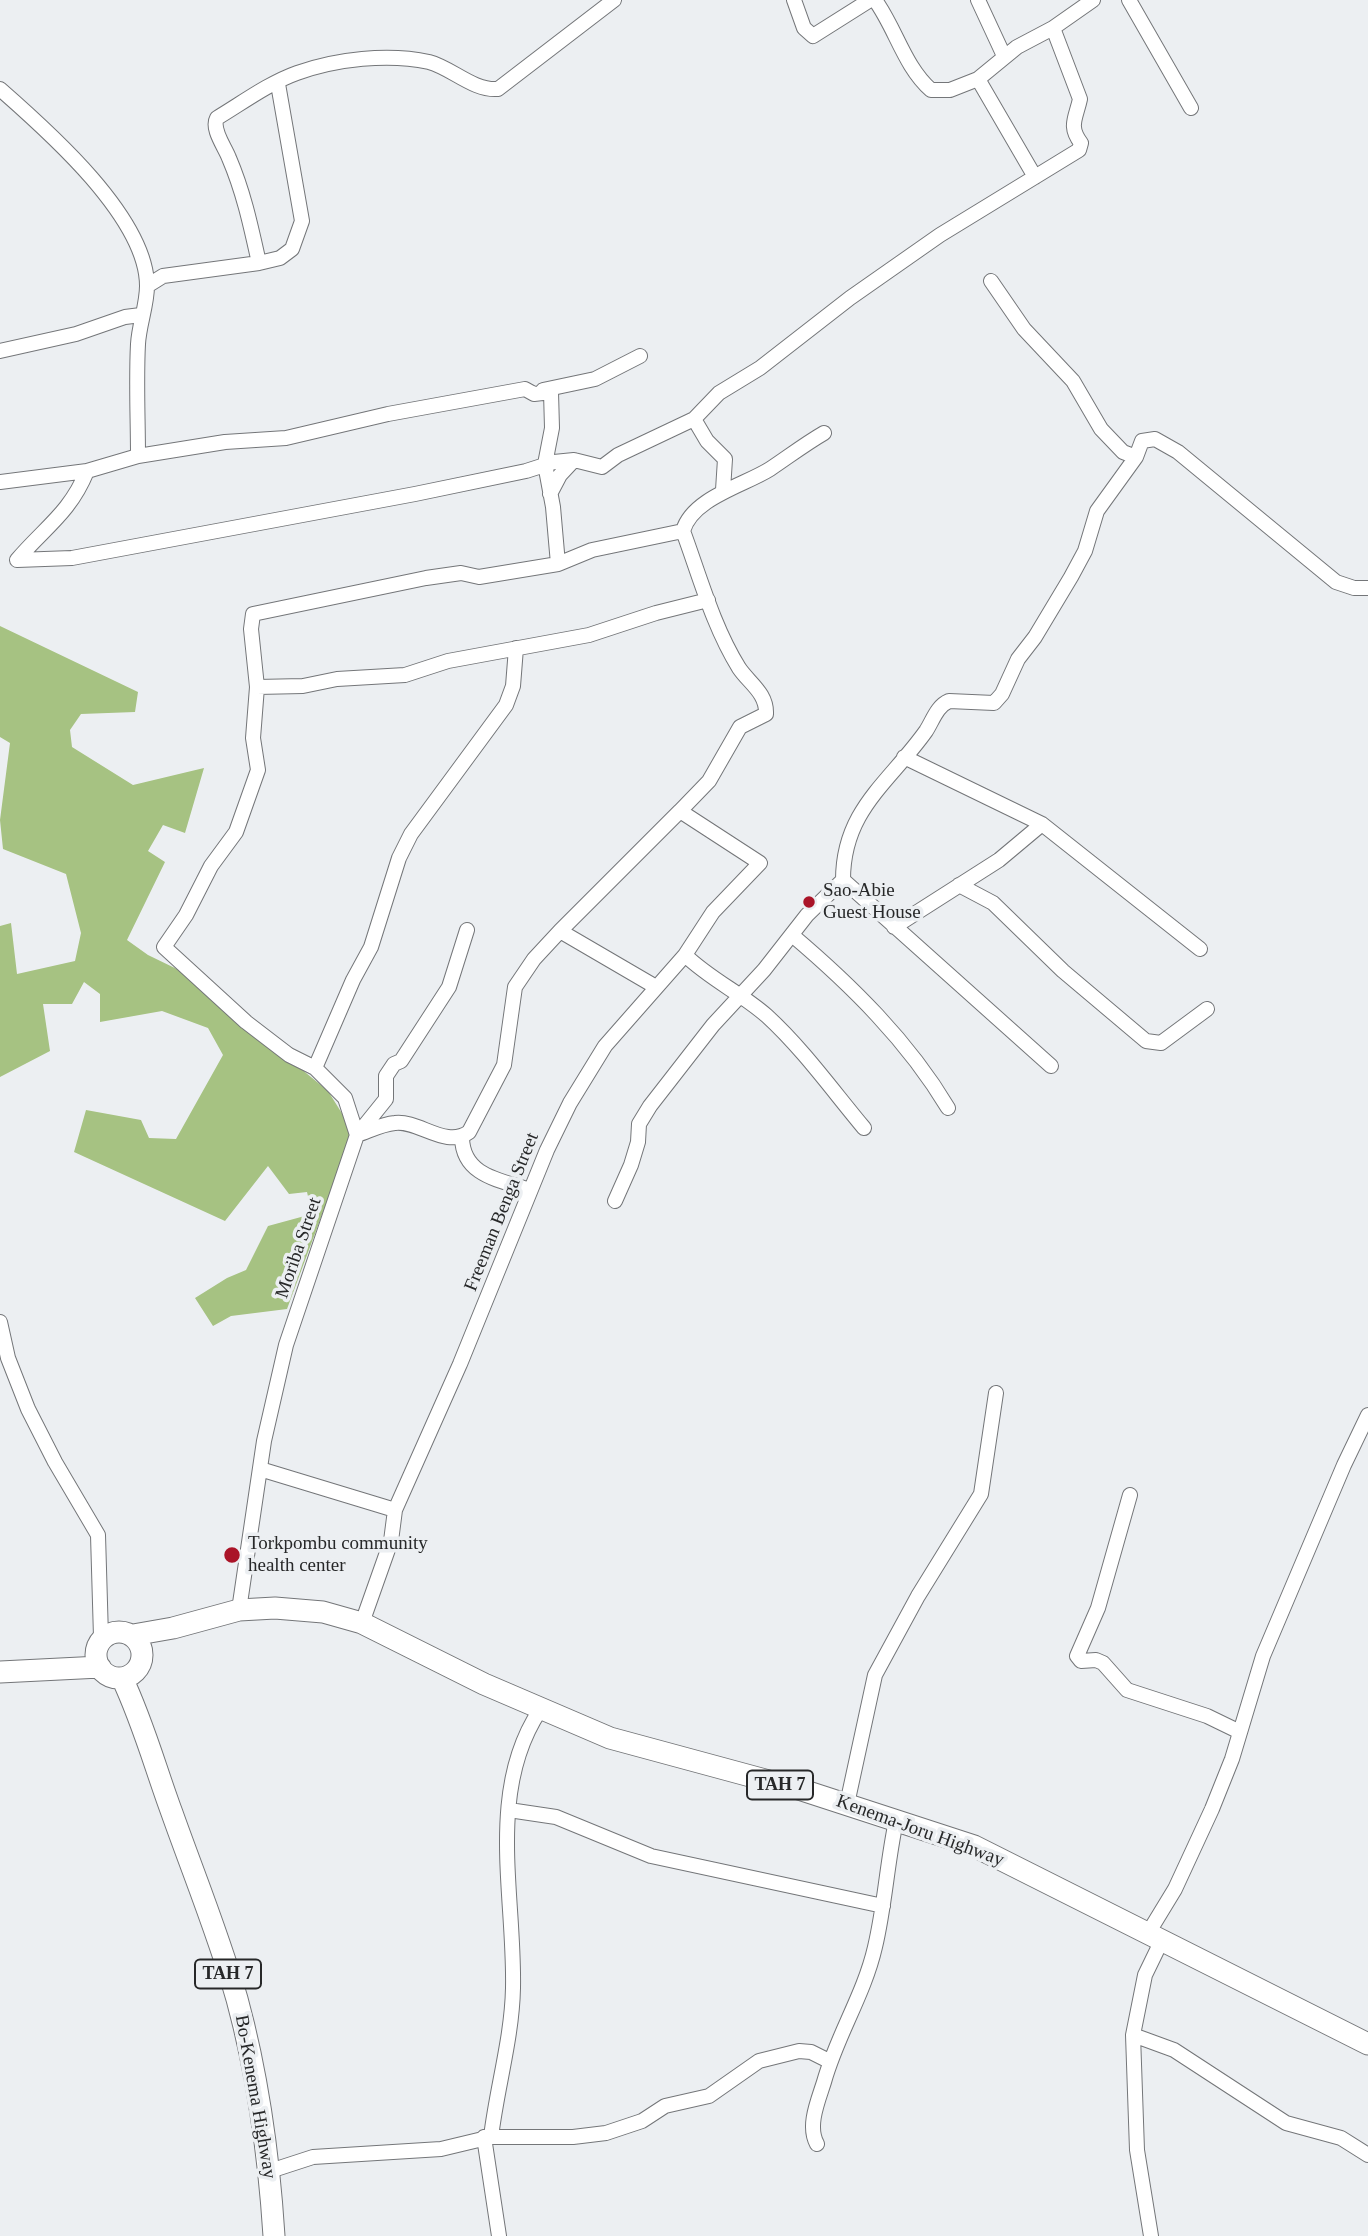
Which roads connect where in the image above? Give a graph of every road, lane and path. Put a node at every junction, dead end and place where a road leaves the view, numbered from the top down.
1 (614, 0) edge
2 (794, 0) edge
3 (870, 0) edge
4 (875, 0) edge
5 (978, 0) edge
6 (1093, 0) edge
7 (1129, 0) edge
8 (1073, 5) edge
9 (1053, 28) junction
10 (1004, 56) junction
11 (978, 79) junction
12 (278, 84) junction
13 (0, 89) edge
14 (1191, 108) dead end
15 (1035, 177) junction
16 (259, 263) junction
17 (991, 281) dead end
18 (147, 286) junction
19 (141, 316) junction
20 (0, 351) edge
21 (640, 356) dead end
22 (532, 391) junction
23 (694, 419) junction
24 (824, 433) dead end
25 (138, 456) junction
26 (1136, 457) junction
27 (574, 460) junction
28 (545, 464) junction
29 (87, 471) junction
30 (0, 482) edge
31 (723, 490) junction
32 (550, 494) junction
33 (683, 531) junction
34 (558, 564) junction
35 (1368, 588) edge
36 (708, 600) junction
37 (516, 648) junction
38 (257, 687) junction
39 (904, 757) junction
40 (680, 811) junction
41 (1042, 824) junction
42 (843, 880) junction
43 (959, 885) junction
44 (894, 928) junction
45 (467, 930) dead end
46 (560, 931) junction
47 (792, 935) junction
48 (1200, 949) dead end
49 (685, 955) junction
50 (656, 987) junction
51 (741, 994) junction
52 (1207, 1009) dead end
53 (1051, 1066) dead end
54 (315, 1068) junction
55 (948, 1108) dead end
56 (864, 1128) dead end
57 (357, 1135) junction
58 (462, 1138) junction
59 (530, 1190) junction
60 (615, 1201) dead end
61 (0, 1322) edge
62 (996, 1393) dead end
63 (1368, 1415) edge
64 (260, 1469) junction
65 (1130, 1495) dead end
66 (395, 1510) junction
67 (239, 1610) junction
68 (362, 1623) junction
69 (138, 1643) junction
70 (99, 1651) junction
71 (0, 1672) edge
72 (128, 1676) junction
73 (540, 1710) junction
74 (1240, 1732) junction
75 (846, 1804) junction
76 (509, 1810) junction
77 (896, 1821) junction
78 (883, 1906) junction
79 (1154, 1939) junction
80 (1133, 2035) junction
81 (1368, 2045) edge
82 (830, 2061) junction
83 (487, 2137) junction
84 (817, 2144) dead end
85 (1368, 2155) edge
86 (270, 2171) junction
87 (274, 2236) edge
88 (499, 2236) edge
89 (1151, 2236) edge

1 - 12 street
2 - 3 street
4 - 11 street
5 - 10 street
6 - 8 street
7 - 14 street
8 - 9 street
9 - 10 street
9 - 15 street
10 - 11 street
11 - 15 street
12 - 16 street
12 - 16 street
13 - 18 street
15 - 23 street
16 - 18 street
17 - 26 street
18 - 19 street
19 - 20 street
19 - 25 street
21 - 22 street
22 - 25 street
22 - 28 street
23 - 27 street
23 - 31 street
24 - 31 street
25 - 29 street
26 - 35 street
26 - 39 street
27 - 28 street
27 - 32 street
28 - 29 street
28 - 32 street
29 - 30 street
31 - 33 street
32 - 34 street
33 - 34 street
33 - 36 street
34 - 38 street
36 - 37 street
36 - 40 street
37 - 38 street
37 - 54 street
38 - 54 street
39 - 41 street
39 - 42 street
40 - 46 street
40 - 49 street, Freeman Benga Street
41 - 43 street
41 - 48 street
42 - 44 street
42 - 47 street
43 - 44 street
43 - 52 street
44 - 53 street
45 - 57 street, Moriba Street
46 - 50 street
46 - 58 street
47 - 51 street
47 - 55 street
49 - 50 street, Freeman Benga Street
49 - 51 street
50 - 59 street, Freeman Benga Street
51 - 56 street
51 - 60 street
54 - 57 street
57 - 58 street
57 - 64 street, Moriba Street
58 - 59 street
59 - 66 street, Freeman Benga Street
61 - 70 street
62 - 75 street
63 - 74 street
64 - 66 street
64 - 67 street, Moriba Street
65 - 74 street
66 - 68 street, Freeman Benga Street
67 - 68 highway, Kenema-Joru Highway / TAH 7
67 - 69 highway, Kenema-Joru Highway / TAH 7
68 - 73 highway, Kenema-Joru Highway / TAH 7
69 - 70 highway
69 - 72 highway
70 - 71 highway
70 - 72 highway
72 - 86 highway, Bo-Kenema Highway / TAH 7
73 - 75 highway, Kenema-Joru Highway / TAH 7
73 - 76 street
74 - 79 street
75 - 77 highway, Kenema-Joru Highway / TAH 7
76 - 78 street
76 - 83 street
77 - 78 street
77 - 79 highway, Kenema-Joru Highway / TAH 7
78 - 82 street
79 - 80 street
79 - 81 highway, Kenema-Joru Highway / TAH 7
80 - 85 street
80 - 89 street
82 - 83 street
82 - 84 street
83 - 86 street
83 - 88 street
86 - 87 highway, Bo-Kenema Highway / TAH 7

